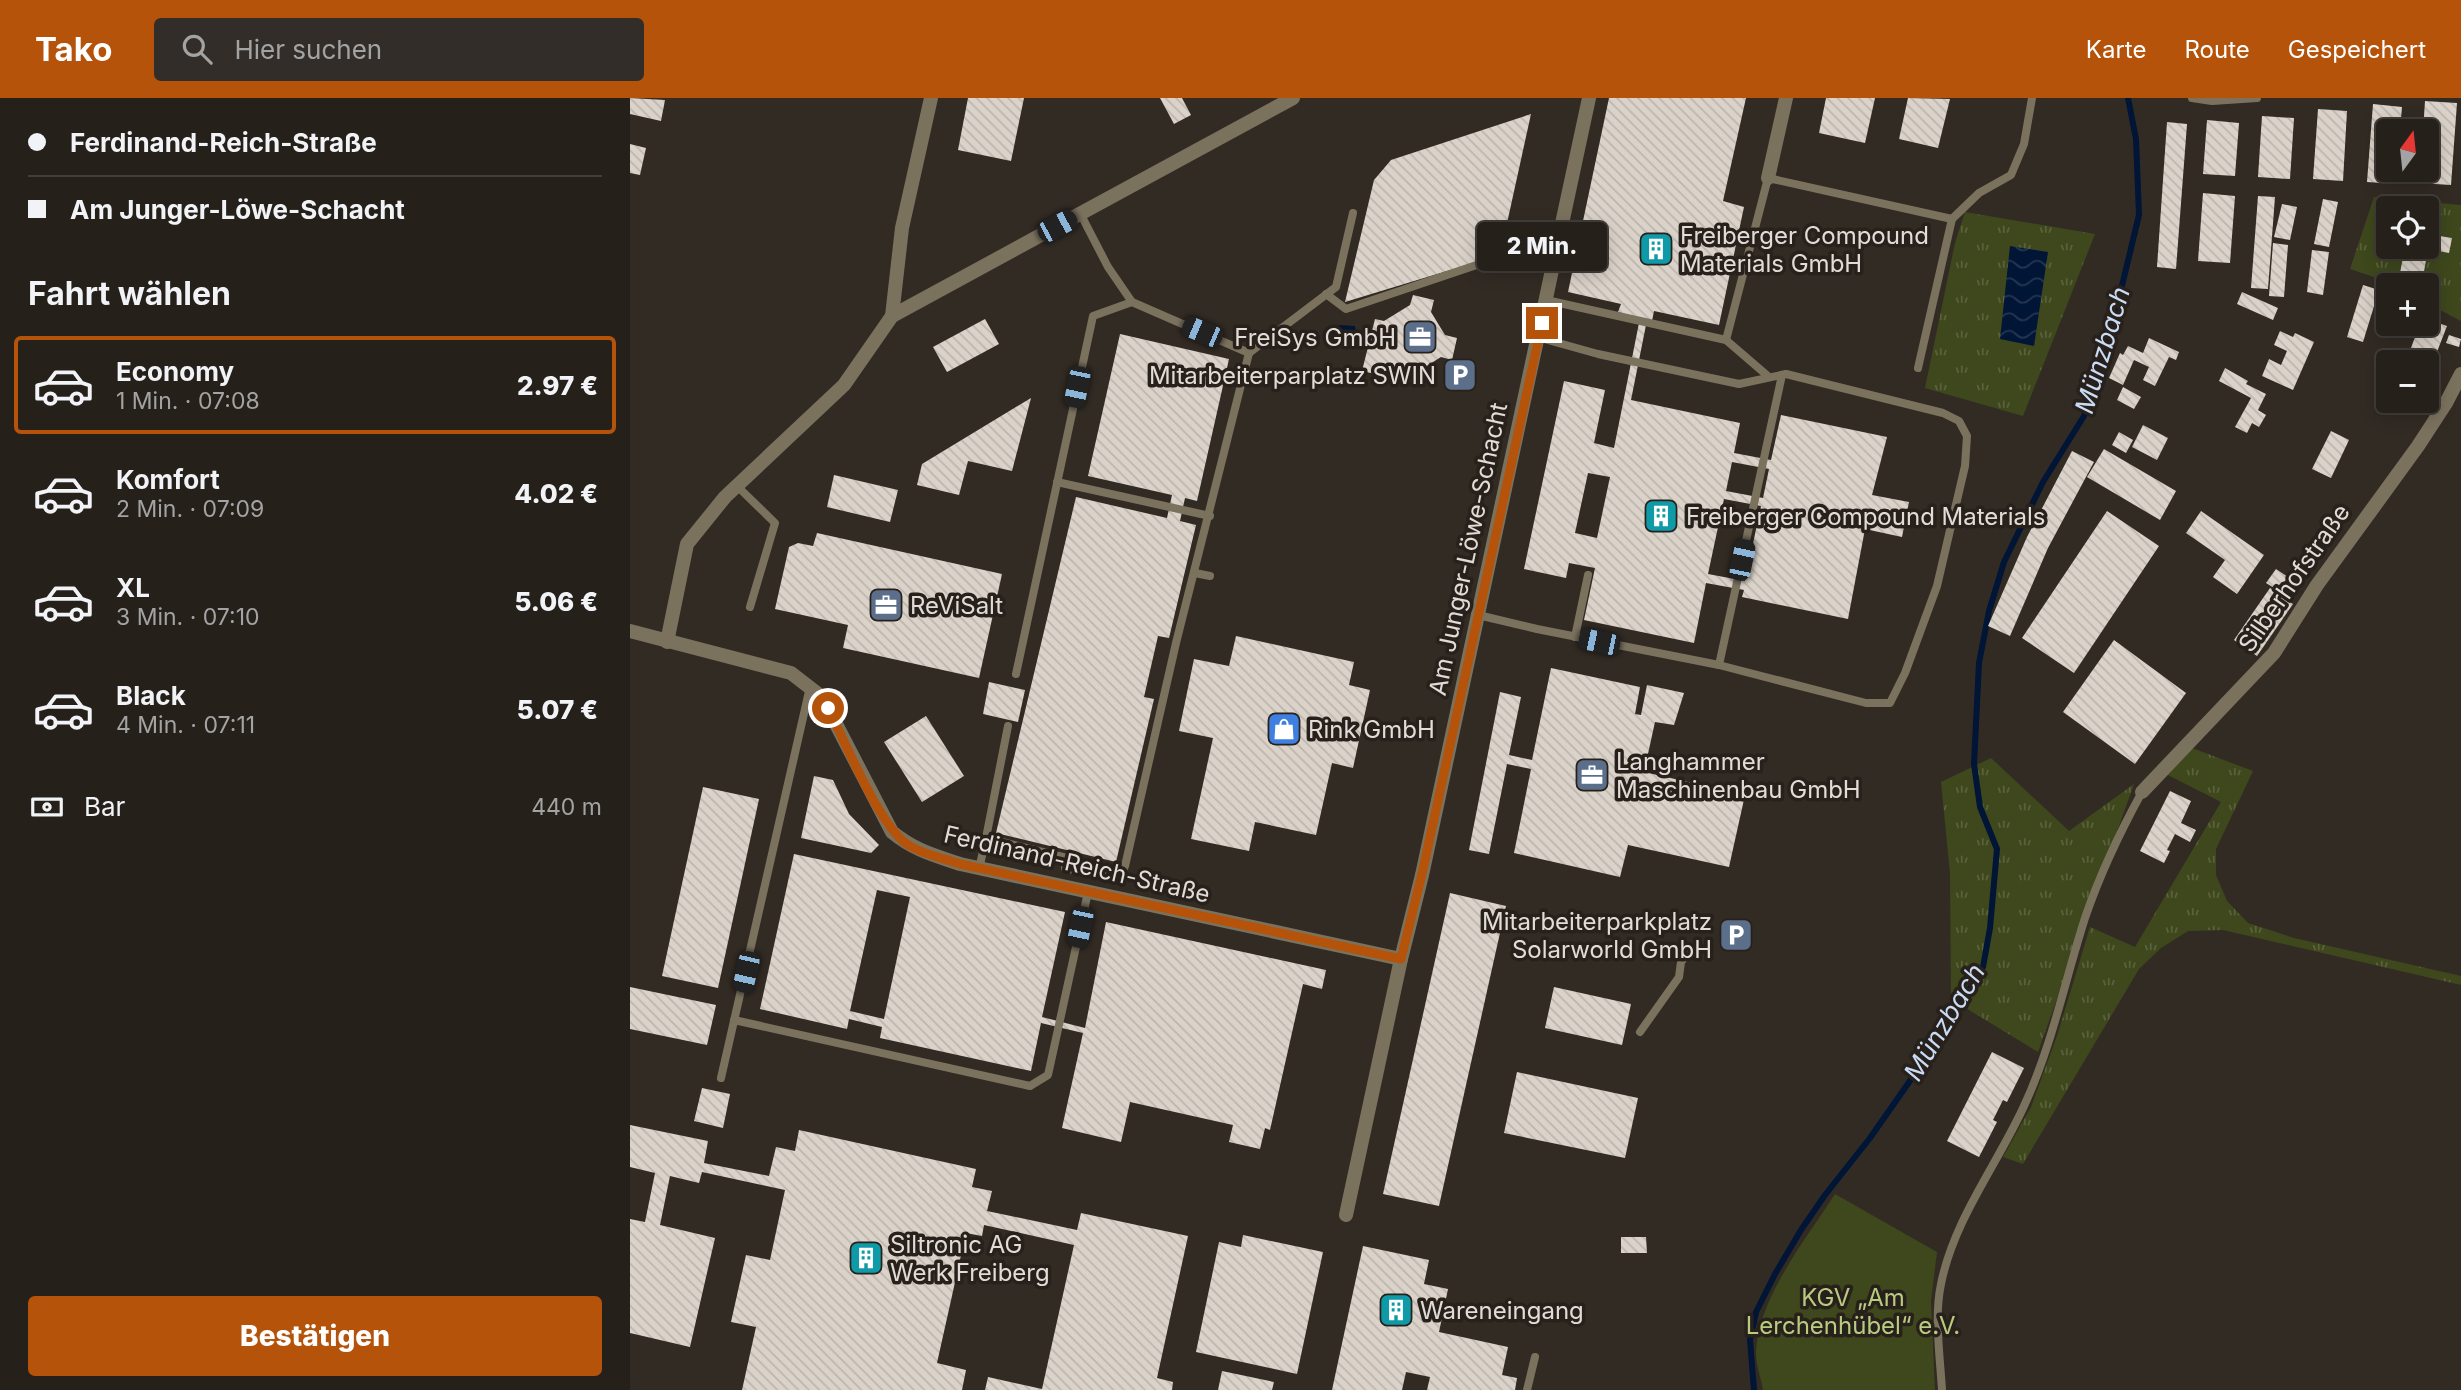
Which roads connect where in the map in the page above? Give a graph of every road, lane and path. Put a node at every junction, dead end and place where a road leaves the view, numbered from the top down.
1 (931, 98) edge
2 (1293, 98) edge
3 (1589, 98) edge
4 (1786, 98) edge
5 (2032, 98) edge
6 (2192, 98) edge
7 (2257, 98) edge
8 (1768, 178) junction
9 (1080, 213) junction
10 (1353, 213) dead end
11 (1952, 219) junction
12 (1556, 252) junction
13 (1326, 294) junction
14 (1546, 300) junction
15 (1132, 302) junction
16 (892, 316) junction
17 (1538, 337) junction
18 (1726, 340) junction
19 (1249, 353) junction
20 (1918, 368) dead end
21 (2461, 374) edge
22 (1782, 375) junction
23 (1769, 377) junction
24 (1057, 482) junction
25 (737, 486) junction
26 (1210, 516) junction
27 (1195, 573) junction
28 (1588, 575) dead end
29 (1210, 576) dead end
30 (750, 607) dead end
31 (1478, 615) junction
32 (630, 631) edge
33 (1575, 637) junction
34 (667, 642) junction
35 (1719, 665) junction
36 (1016, 674) dead end
37 (810, 687) junction
38 (1008, 726) dead end
39 (2142, 792) joint
40 (986, 838) junction
41 (979, 869) junction
42 (1088, 892) junction
43 (1688, 953) dead end
44 (1401, 959) junction
45 (734, 1020) junction
46 (1640, 1032) dead end
47 (721, 1079) dead end
48 (1346, 1215) dead end
49 (1535, 1357) dead end
50 (1527, 1390) edge
51 (1942, 1390) edge

1 - 16 street
2 - 9 street
3 - 12 street, Am Junger-Löwe-Schacht
4 - 8 street
5 - 11 lane
6 - 7 lane
8 - 11 lane
8 - 18 lane
9 - 15 lane
9 - 16 street
10 - 13 lane
11 - 20 lane
12 - 13 lane
12 - 14 street, Am Junger-Löwe-Schacht
13 - 19 lane
14 - 17 street, Am Junger-Löwe-Schacht
14 - 18 lane
15 - 19 lane
15 - 24 lane
16 - 25 street
17 - 23 lane
17 - 31 street, Am Junger-Löwe-Schacht
18 - 23 lane
19 - 26 lane
21 - 39 street, Silberhofstraße
22 - 23 lane
22 - 35 lane
22 - 35 lane
24 - 26 lane
24 - 36 lane
25 - 30 lane
25 - 34 street
26 - 27 lane
27 - 29 lane
27 - 40 lane
28 - 33 lane
31 - 33 lane
31 - 44 street, Am Junger-Löwe-Schacht
32 - 34 street, Ferdinand-Reich-Straße
33 - 35 lane
34 - 37 street, Ferdinand-Reich-Straße
37 - 41 street, Ferdinand-Reich-Straße
37 - 45 lane
38 - 40 lane
39 - 51 lane
40 - 41 lane
41 - 42 street, Ferdinand-Reich-Straße
42 - 44 street, Ferdinand-Reich-Straße
42 - 45 lane
43 - 46 lane
44 - 48 street, Am Junger-Löwe-Schacht
45 - 47 lane
49 - 50 lane

